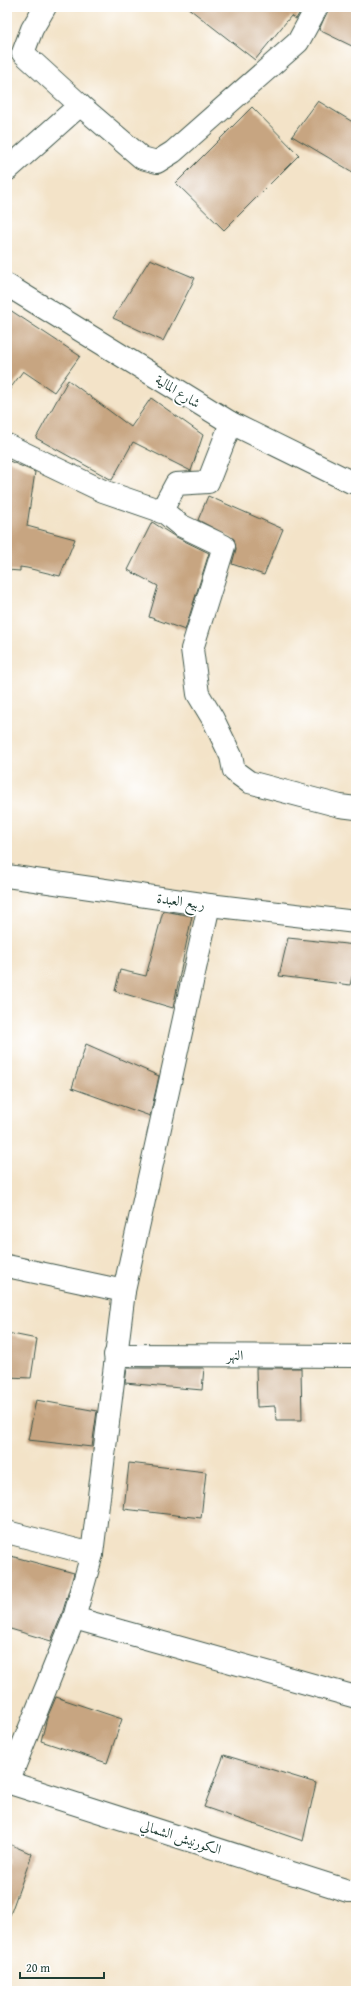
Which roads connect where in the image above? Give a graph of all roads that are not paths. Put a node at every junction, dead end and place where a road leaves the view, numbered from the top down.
1 (45, 7) edge
2 (317, 7) edge
3 (80, 105) junction
4 (7, 170) edge
5 (7, 285) edge
6 (231, 423) junction
7 (7, 445) edge
8 (356, 483) edge
9 (161, 512) junction
10 (356, 808) edge
11 (7, 876) edge
12 (209, 905) junction
13 (356, 922) edge
14 (7, 1266) edge
15 (124, 1291) junction
16 (115, 1354) junction
17 (356, 1356) edge
18 (7, 1532) edge
19 (92, 1554) junction
20 (74, 1618) junction
21 (356, 1697) edge
22 (7, 1782) edge
23 (356, 1891) edge

1 - 3 street
2 - 3 street
3 - 4 street
5 - 6 street, شارع المالية
6 - 8 street, شارع المالية
6 - 9 street
7 - 9 street
9 - 10 street
11 - 12 street, ربيع العبدة
12 - 13 street, ربيع العبدة
12 - 15 street
14 - 15 street
15 - 16 street
16 - 17 street, النهر
16 - 19 street
18 - 19 street
19 - 20 street
20 - 21 street
20 - 22 street
22 - 23 street, الكورنيش الشمالي

